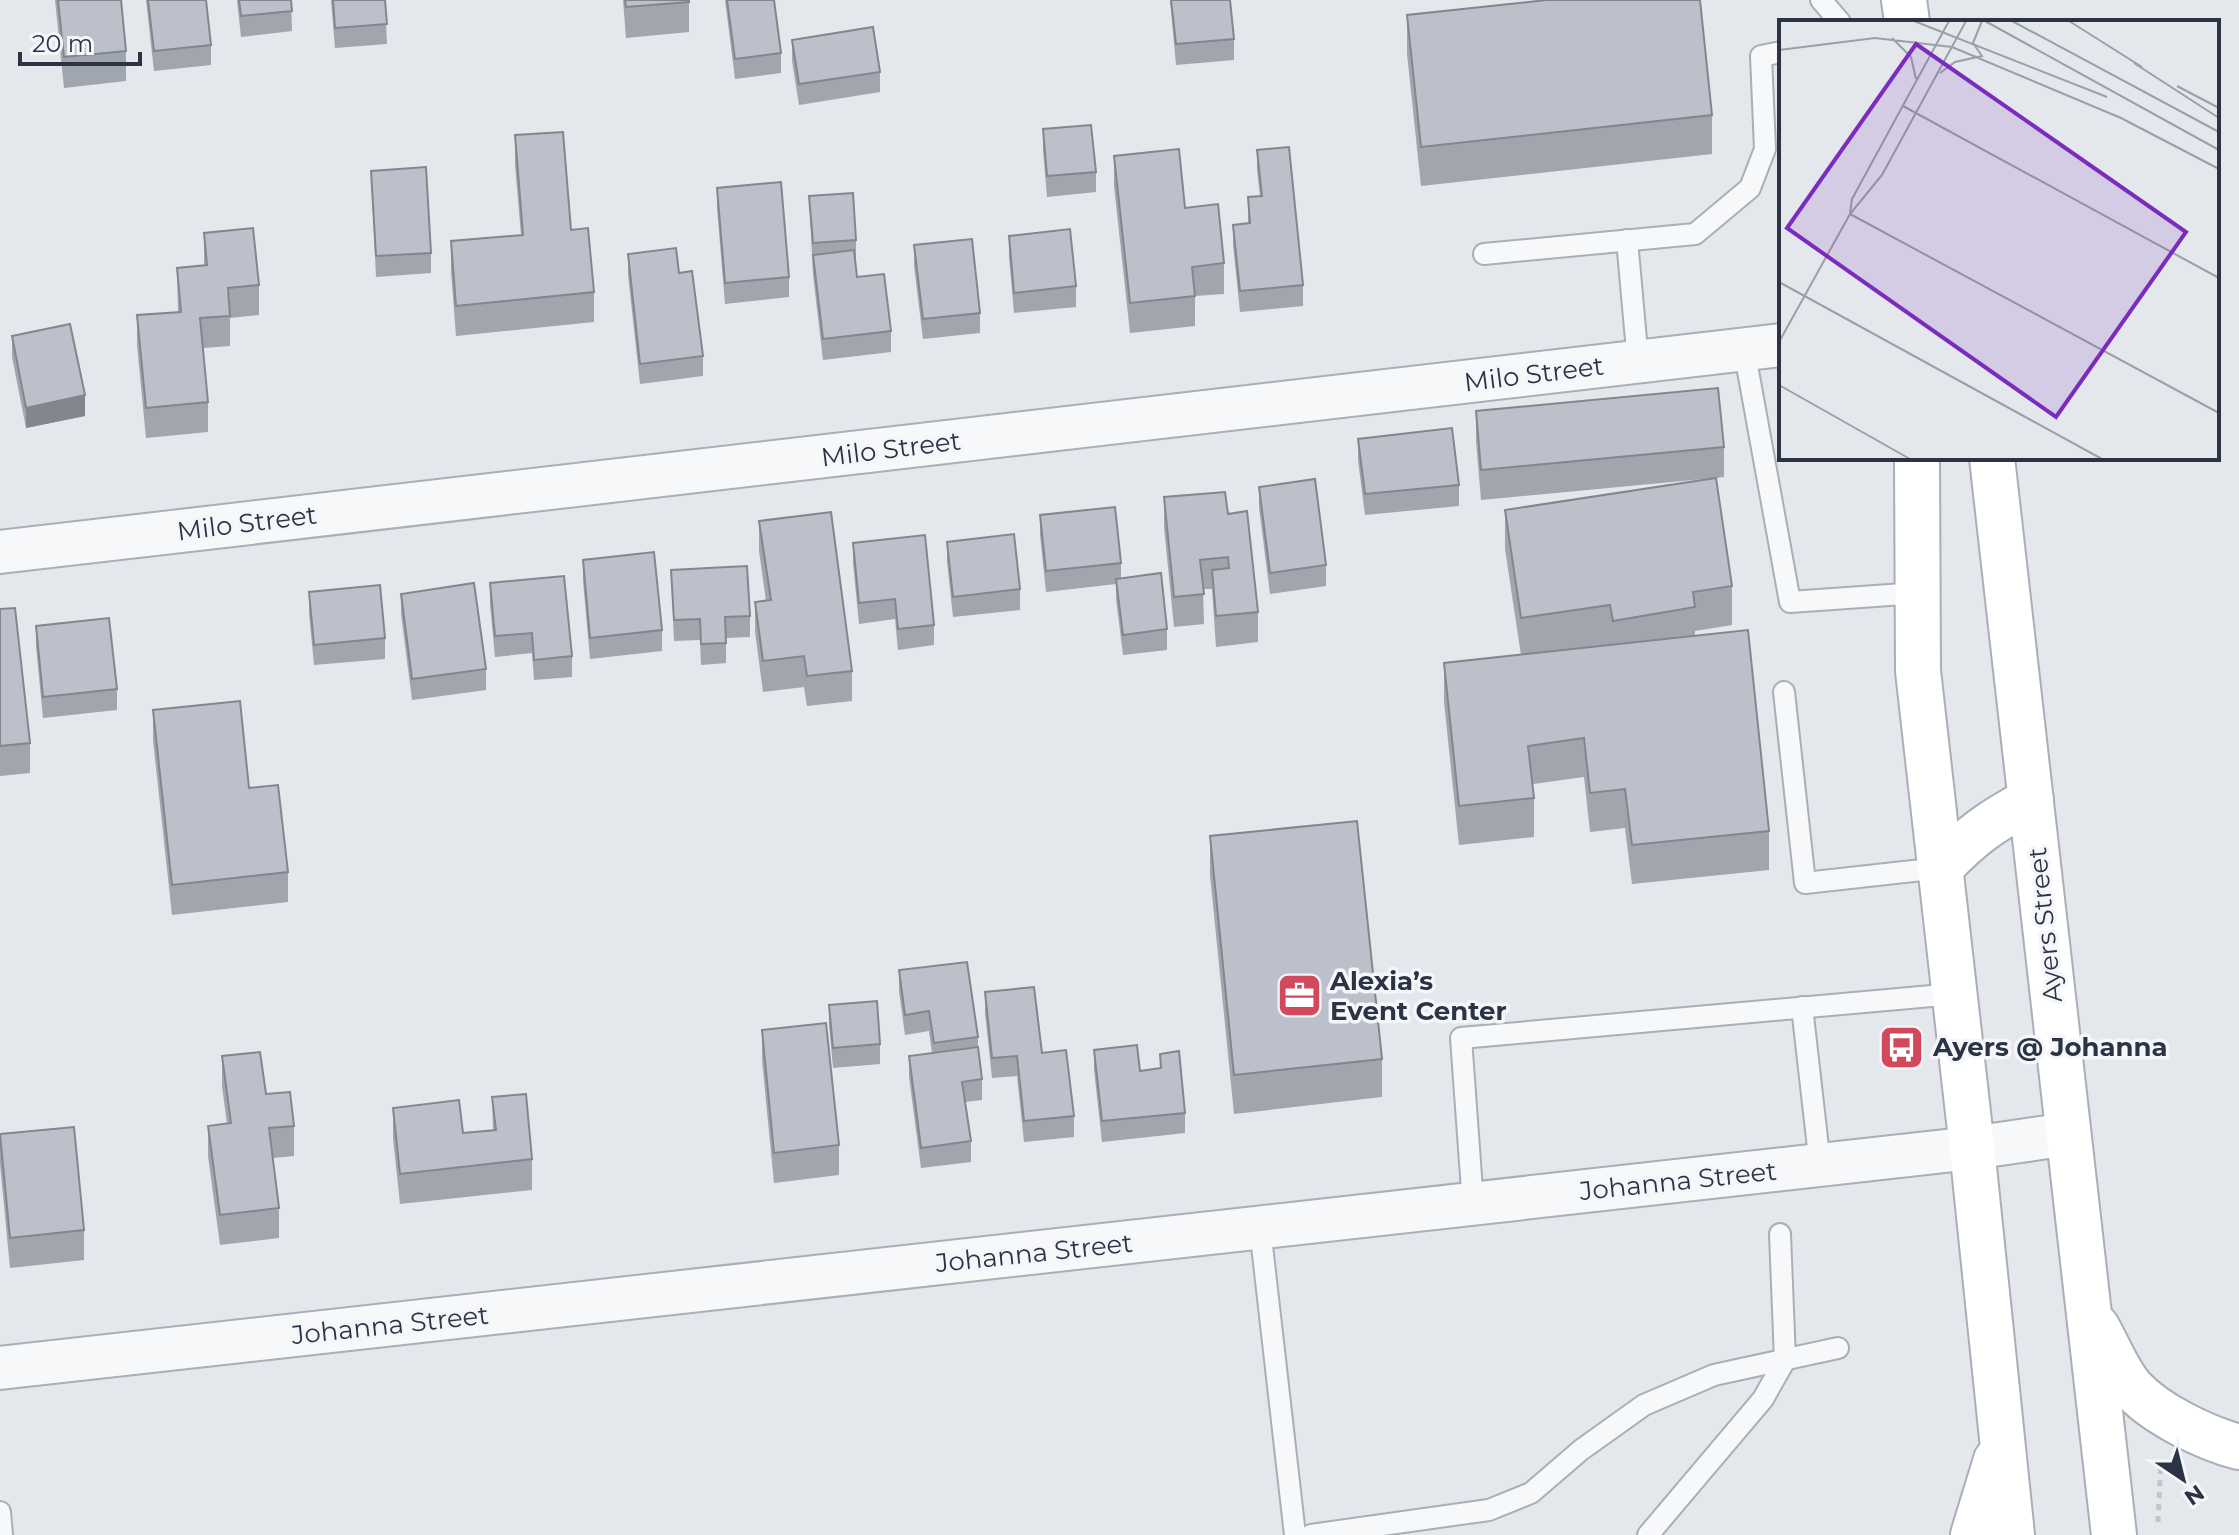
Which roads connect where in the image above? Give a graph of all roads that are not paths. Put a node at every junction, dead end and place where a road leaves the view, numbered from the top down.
1 (1821, 0) edge
2 (1904, 0) edge
3 (1838, 20) edge
4 (1907, 20) edge
5 (1779, 52) edge
6 (1627, 240) junction
7 (1484, 254) dead end
8 (1762, 347) edge
9 (1638, 362) junction
10 (1917, 460) edge
11 (1992, 460) edge
12 (0, 552) edge
13 (1918, 593) junction
14 (1784, 692) dead end
15 (2031, 800) junction
16 (1940, 868) junction
17 (1954, 994) junction
18 (1802, 1007) junction
19 (2068, 1134) junction
20 (1972, 1148) junction
21 (1820, 1165) junction
22 (1473, 1204) junction
23 (1260, 1228) junction
24 (1780, 1234) dead end
25 (2088, 1310) junction
26 (1838, 1348) dead end
27 (1785, 1360) junction
28 (0, 1368) edge
29 (2001, 1442) junction
30 (2239, 1447) edge
31 (0, 1512) edge
32 (1407, 1528) edge
33 (2, 1535) edge
34 (1295, 1535) edge
35 (1311, 1535) edge
36 (1648, 1535) edge
37 (1973, 1535) edge
38 (2012, 1535) edge
39 (2114, 1535) edge

1 - 3 lane
2 - 4 main road
5 - 6 lane
6 - 7 lane
6 - 9 lane
8 - 9 street, Milo Street
8 - 13 lane
9 - 12 street, Milo Street
10 - 13 main road
11 - 15 main road, Ayers Street
13 - 16 main road
14 - 16 lane
15 - 16 main road
15 - 19 main road, Ayers Street
16 - 17 main road
17 - 18 lane
17 - 20 main road
18 - 21 lane
18 - 22 lane
19 - 20 street, Johanna Street
19 - 25 main road, Ayers Street
20 - 21 street, Johanna Street
20 - 29 main road
21 - 22 street, Johanna Street
22 - 23 street, Johanna Street
23 - 28 street, Johanna Street
23 - 34 lane
24 - 27 lane
25 - 30 main road
25 - 39 main road, Ayers Street
26 - 27 lane
27 - 32 lane
27 - 36 lane
29 - 37 main road
29 - 38 main road
31 - 33 lane
32 - 35 lane

